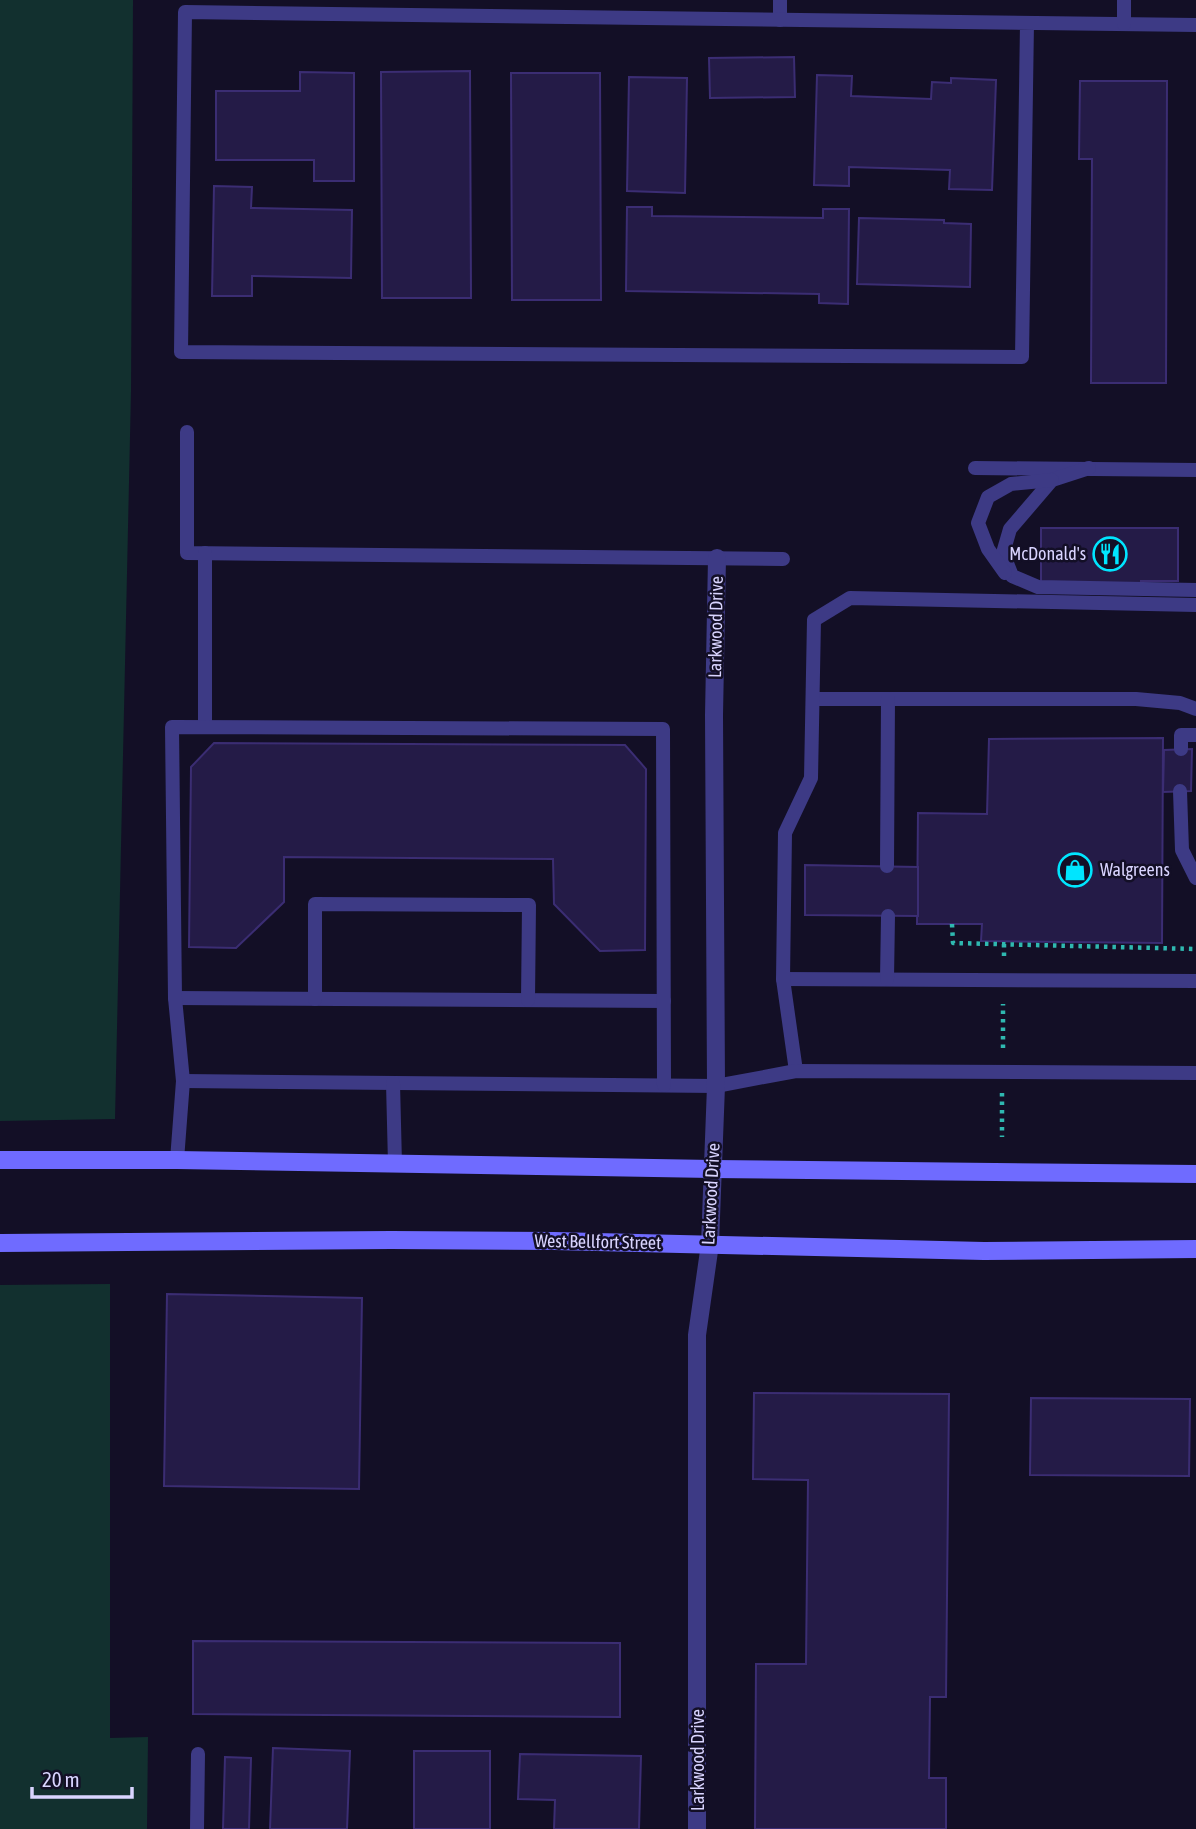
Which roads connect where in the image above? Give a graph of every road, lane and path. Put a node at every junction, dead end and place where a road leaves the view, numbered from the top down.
1 (422, 0) edge
2 (780, 0) edge
3 (1124, 0) edge
4 (422, 15) junction
5 (780, 20) junction
6 (1027, 23) junction
7 (1124, 24) junction
8 (1196, 24) edge
9 (187, 432) dead end
10 (975, 468) dead end
11 (1088, 468) junction
12 (1196, 470) edge
13 (1052, 480) junction
14 (205, 553) junction
15 (717, 558) junction
16 (783, 559) dead end
17 (1012, 576) junction
18 (1196, 590) edge
19 (1196, 605) edge
20 (814, 699) junction
21 (888, 699) junction
22 (1196, 709) edge
23 (205, 727) junction
24 (1196, 735) edge
25 (1181, 749) dead end
26 (1180, 791) dead end
27 (887, 866) dead end
28 (1196, 878) edge
29 (888, 916) dead end
30 (952, 924) dead end
31 (1004, 943) junction
32 (1196, 948) edge
33 (1004, 956) dead end
34 (783, 979) junction
35 (887, 979) junction
36 (1196, 981) edge
37 (1003, 997) dead end
38 (175, 998) junction
39 (315, 999) junction
40 (528, 1000) junction
41 (664, 1001) junction
42 (1003, 1052) dead end
43 (796, 1071) junction
44 (1196, 1073) edge
45 (183, 1081) junction
46 (393, 1083) junction
47 (664, 1085) junction
48 (716, 1086) junction
49 (1002, 1090) dead end
50 (1002, 1138) dead end
51 (0, 1160) edge
52 (177, 1160) junction
53 (395, 1164) junction
54 (712, 1170) junction
55 (1196, 1174) edge
56 (0, 1243) edge
57 (709, 1244) junction
58 (1196, 1250) edge
59 (198, 1754) dead end
60 (197, 1829) edge
61 (697, 1829) edge

1 - 4 lane
2 - 5 lane
3 - 7 lane
4 - 5 lane
4 - 6 lane
5 - 6 lane
6 - 7 lane
7 - 8 lane
9 - 14 lane
10 - 11 lane
11 - 12 lane
11 - 13 lane
13 - 17 lane
13 - 17 lane
14 - 15 lane
14 - 23 lane
15 - 16 lane
15 - 48 street, Larkwood Drive
17 - 18 lane
19 - 20 lane
20 - 21 lane
20 - 34 lane
21 - 22 lane
21 - 27 lane
23 - 38 lane
23 - 41 lane
24 - 25 lane
26 - 28 lane
29 - 35 lane
30 - 31 path
31 - 32 path
31 - 33 path
34 - 35 lane
34 - 43 lane
35 - 36 lane
37 - 42 path
38 - 39 lane
38 - 45 lane
39 - 40 lane
39 - 40 lane
40 - 41 lane
41 - 47 lane
43 - 44 lane
43 - 48 lane
45 - 46 lane
45 - 52 lane
46 - 47 lane
46 - 53 lane
47 - 48 lane
48 - 54 street, Larkwood Drive
49 - 50 path
51 - 52 main road
52 - 53 main road
53 - 54 main road
54 - 55 main road
54 - 57 street, Larkwood Drive
56 - 57 main road, West Bellfort Street
57 - 58 main road, West Bellfort Street
57 - 61 street, Larkwood Drive
59 - 60 lane

